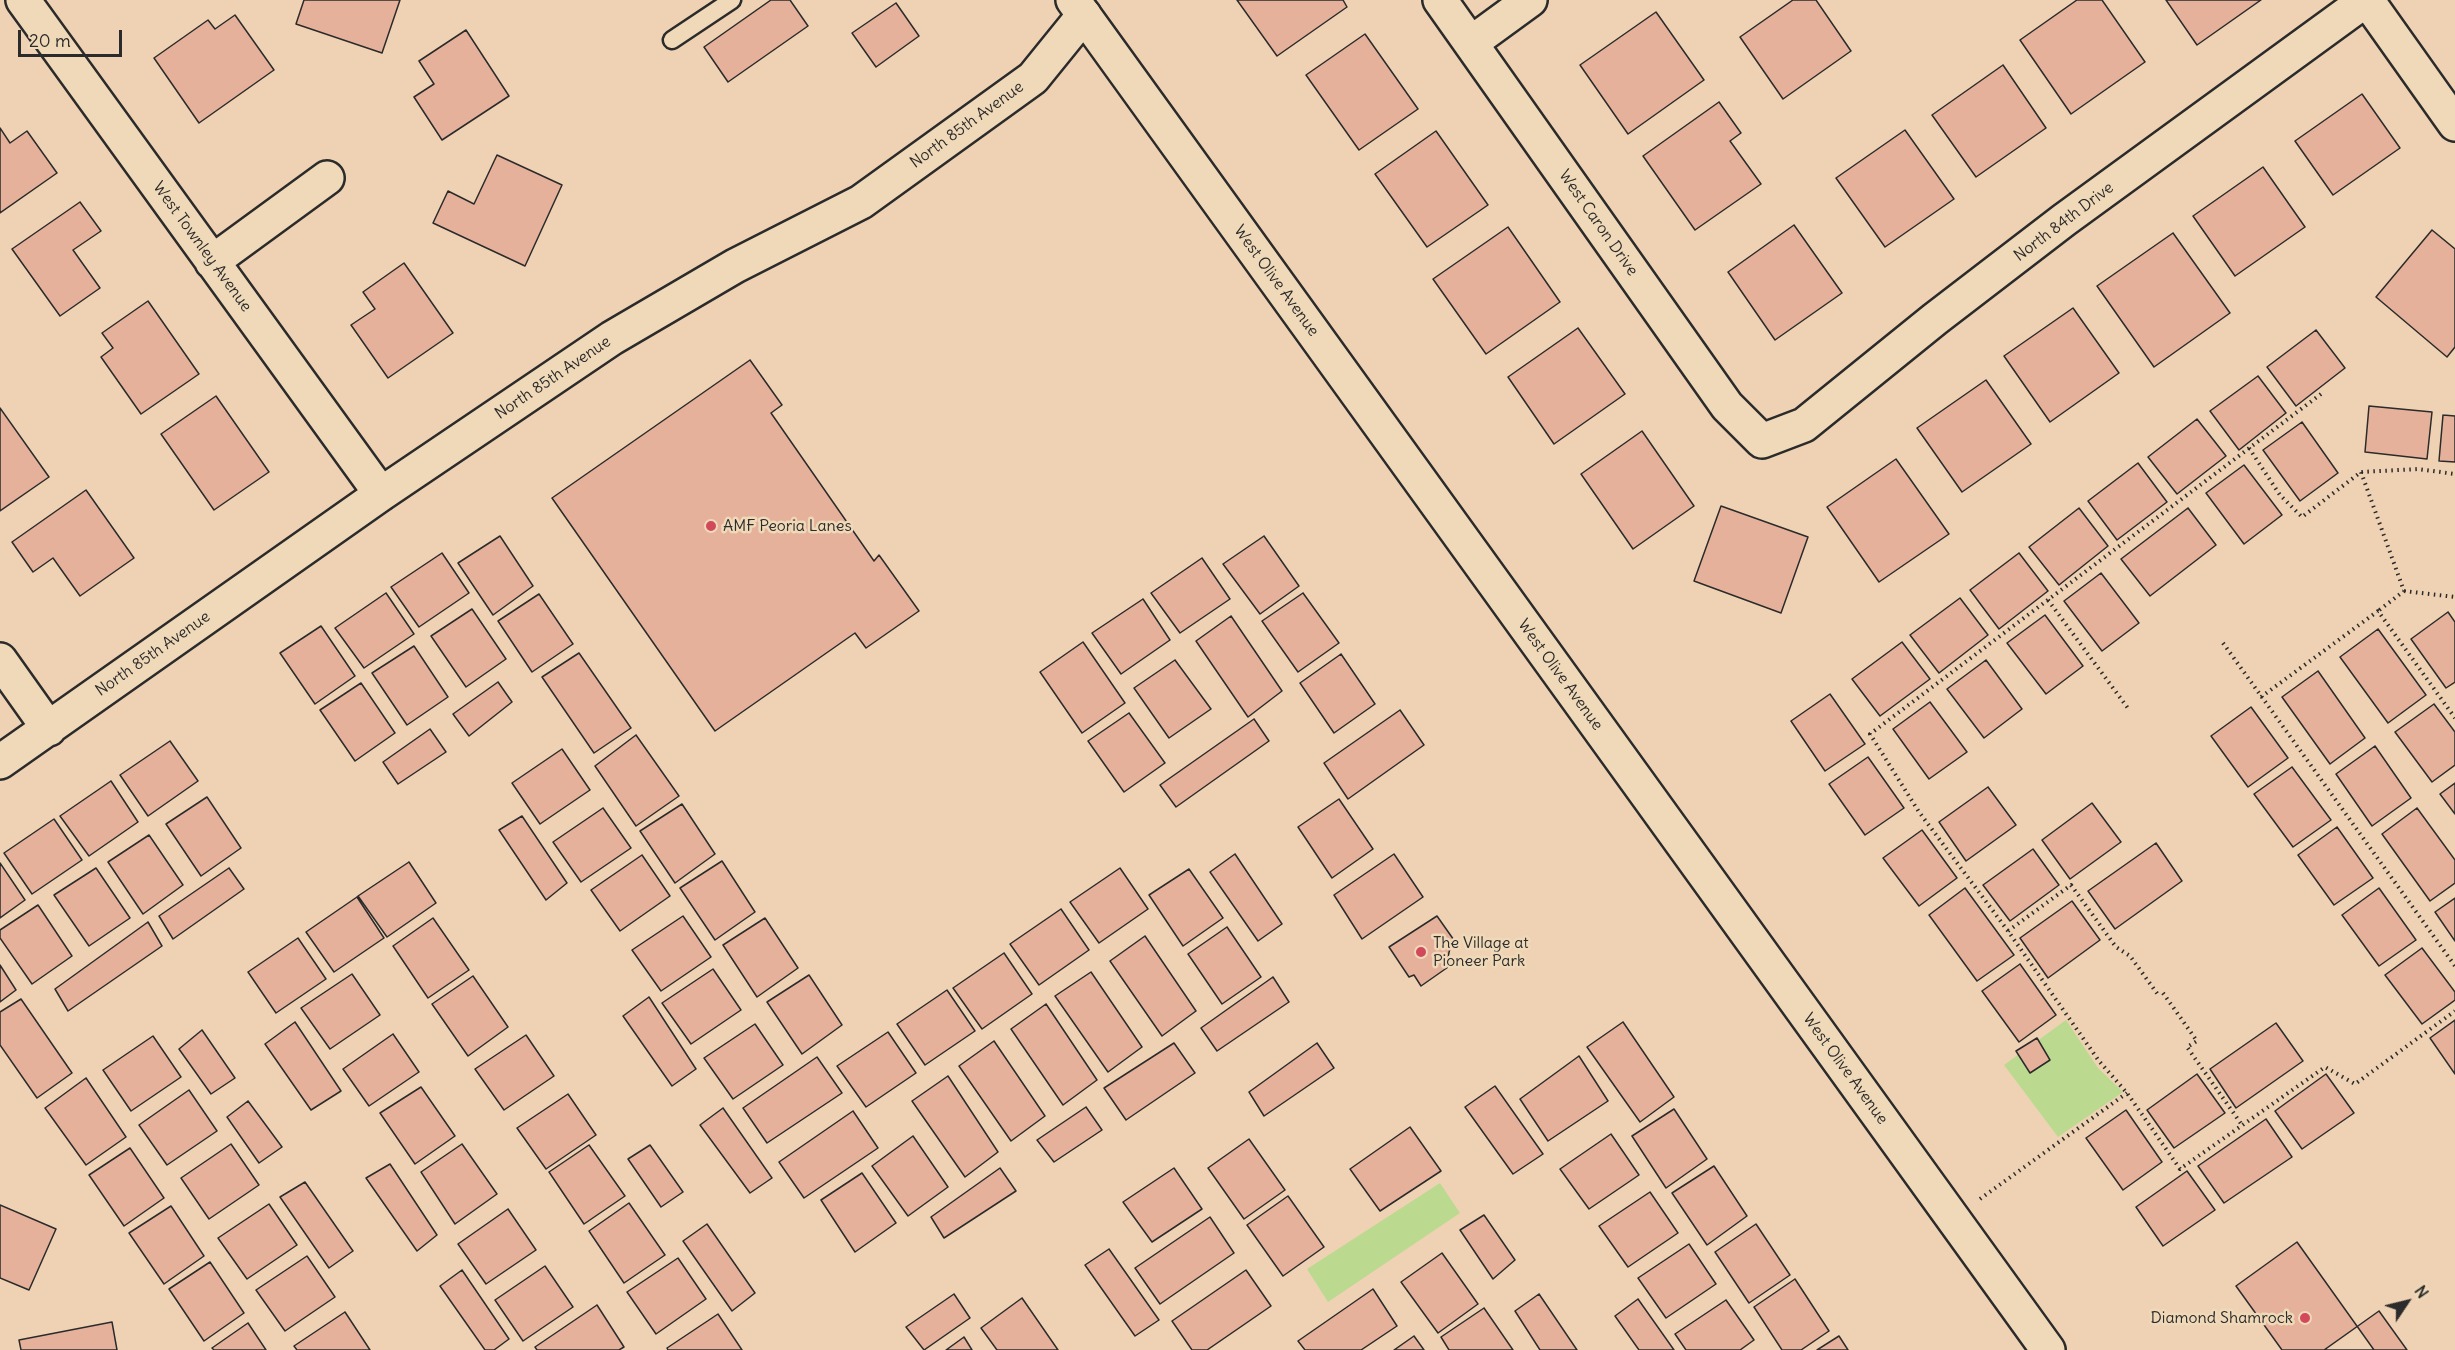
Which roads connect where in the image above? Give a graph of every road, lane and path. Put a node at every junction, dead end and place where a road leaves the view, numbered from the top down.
1 (23, 0) edge
2 (732, 0) edge
3 (1440, 0) edge
4 (1530, 0) edge
5 (2366, 0) edge
6 (1087, 5) edge
7 (672, 40) dead end
8 (1471, 43) junction
9 (2455, 124) edge
10 (327, 178) dead end
11 (212, 262) junction
12 (2320, 394) dead end
13 (1762, 441) joint
14 (2249, 448) junction
15 (2361, 472) junction
16 (2455, 474) edge
17 (381, 494) junction
18 (2404, 591) junction
19 (2455, 597) edge
20 (2048, 600) junction
21 (2378, 611) junction
22 (2223, 643) dead end
23 (0, 660) edge
24 (2261, 697) junction
25 (2130, 711) dead end
26 (2455, 718) edge
27 (49, 729) junction
28 (0, 762) edge
29 (2008, 931) junction
30 (2455, 966) edge
31 (2455, 1011) edge
32 (2127, 1093) junction
33 (2242, 1125) junction
34 (1953, 1218) junction
35 (2048, 1350) edge

1 - 11 street, West Townley Avenue
2 - 7 lane
3 - 8 street, West Caron Drive
4 - 8 street
5 - 9 street
5 - 13 street, North 84th Drive
6 - 17 street, North 85th Avenue
6 - 34 street, West Olive Avenue
8 - 13 street, West Caron Drive
10 - 11 street
11 - 17 street, West Townley Avenue
12 - 14 path
14 - 15 path
14 - 20 path
15 - 16 path
15 - 18 path
17 - 27 street, North 85th Avenue
18 - 19 path
18 - 21 path
20 - 25 path
20 - 29 path
21 - 24 path
21 - 26 path
22 - 24 path
23 - 27 street
24 - 30 path
27 - 28 street, North 85th Avenue
29 - 32 path
29 - 33 path
31 - 33 path
32 - 33 path
32 - 34 path
34 - 35 street, West Olive Avenue

